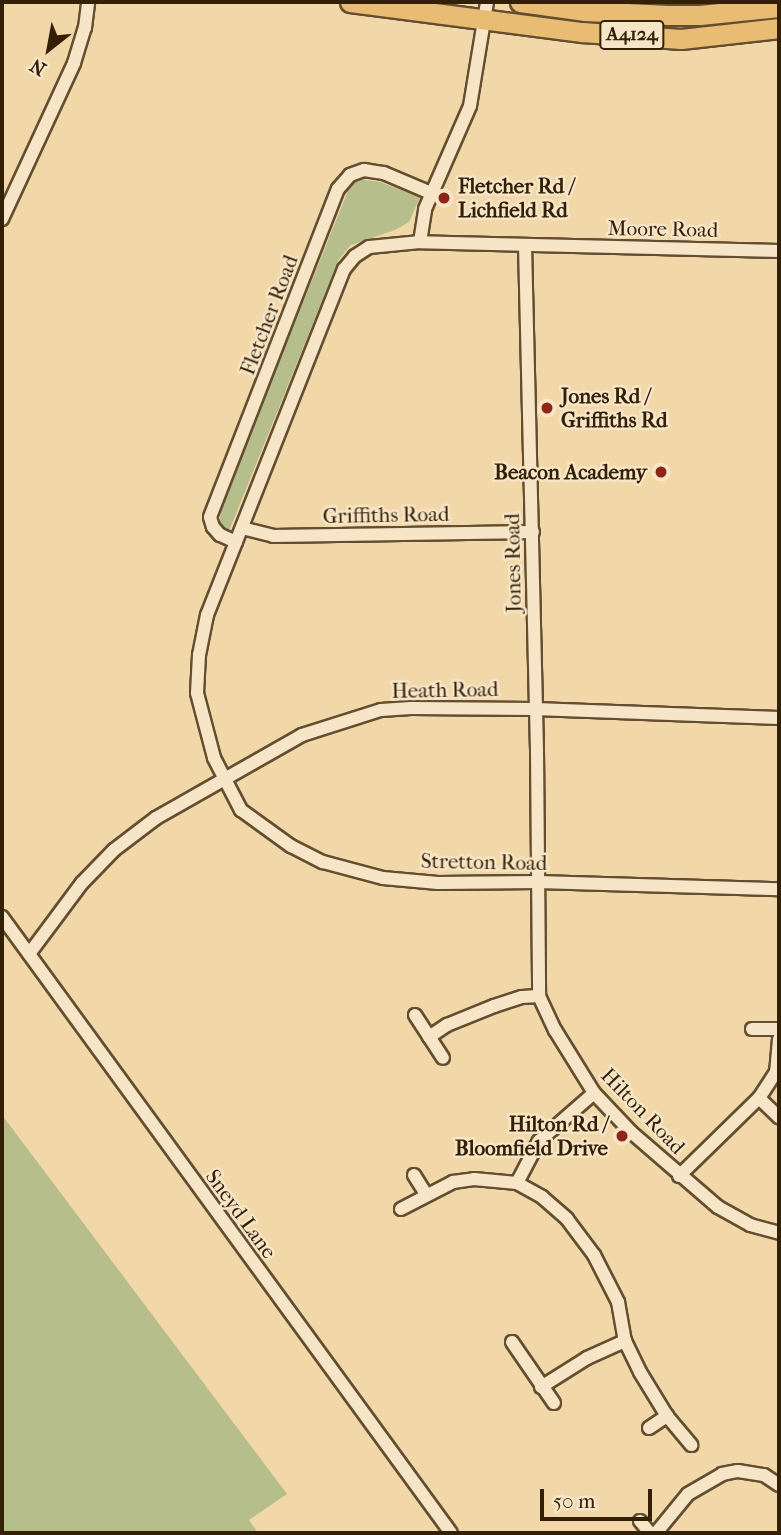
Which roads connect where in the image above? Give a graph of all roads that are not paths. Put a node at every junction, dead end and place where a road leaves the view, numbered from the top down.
1 (88, 2) edge
2 (351, 2) edge
3 (520, 2) edge
4 (779, 7) edge
5 (486, 11) edge
6 (779, 28) edge
7 (431, 193) junction
8 (2, 219) edge
9 (420, 242) junction
10 (525, 245) junction
11 (779, 251) edge
12 (242, 528) junction
13 (533, 532) junction
14 (236, 542) junction
15 (535, 709) junction
16 (779, 718) edge
17 (223, 780) junction
18 (538, 882) junction
19 (779, 889) edge
20 (2, 917) edge
21 (29, 954) junction
22 (539, 996) junction
23 (415, 1015) dead end
24 (752, 1029) dead end
25 (779, 1029) edge
26 (429, 1037) junction
27 (779, 1039) edge
28 (443, 1058) dead end
29 (594, 1093) junction
30 (759, 1098) junction
31 (779, 1117) edge
32 (414, 1175) dead end
33 (679, 1176) junction
34 (517, 1184) junction
35 (426, 1194) junction
36 (401, 1209) dead end
37 (779, 1233) edge
38 (625, 1341) junction
39 (512, 1342) dead end
40 (541, 1387) junction
41 (554, 1403) dead end
42 (667, 1416) junction
43 (649, 1428) dead end
44 (691, 1445) dead end
45 (779, 1485) edge
46 (640, 1521) dead end
47 (451, 1533) edge
48 (650, 1533) edge
49 (656, 1533) edge

1 - 8 street
2 - 5 main road, A4124
3 - 4 main road, A4124
5 - 6 main road, A4124
5 - 7 street
7 - 9 street
7 - 14 street, Fletcher Road
9 - 10 street, Moore Road
9 - 12 street
10 - 11 street, Moore Road
10 - 13 street, Jones Road
12 - 13 street, Griffiths Road
12 - 14 street
13 - 15 street, Jones Road
14 - 17 street
15 - 16 street, Heath Road
15 - 17 street, Heath Road
15 - 18 street, Jones Road
17 - 18 street, Stretton Road
17 - 21 street, Heath Road
18 - 19 street, Stretton Road
18 - 22 street, Hilton Road
20 - 21 street, Sneyd Lane
21 - 47 street, Sneyd Lane
22 - 26 street
22 - 29 street, Hilton Road
23 - 26 street
24 - 25 street
26 - 28 street
27 - 30 street
29 - 33 street, Hilton Road
29 - 34 street
30 - 31 street
30 - 33 street
32 - 35 street
33 - 37 street, Hilton Road
34 - 35 street
34 - 38 street
35 - 36 street
38 - 40 street
38 - 42 street
39 - 40 street
40 - 41 street
42 - 43 street
42 - 44 street
45 - 49 street
46 - 48 street

